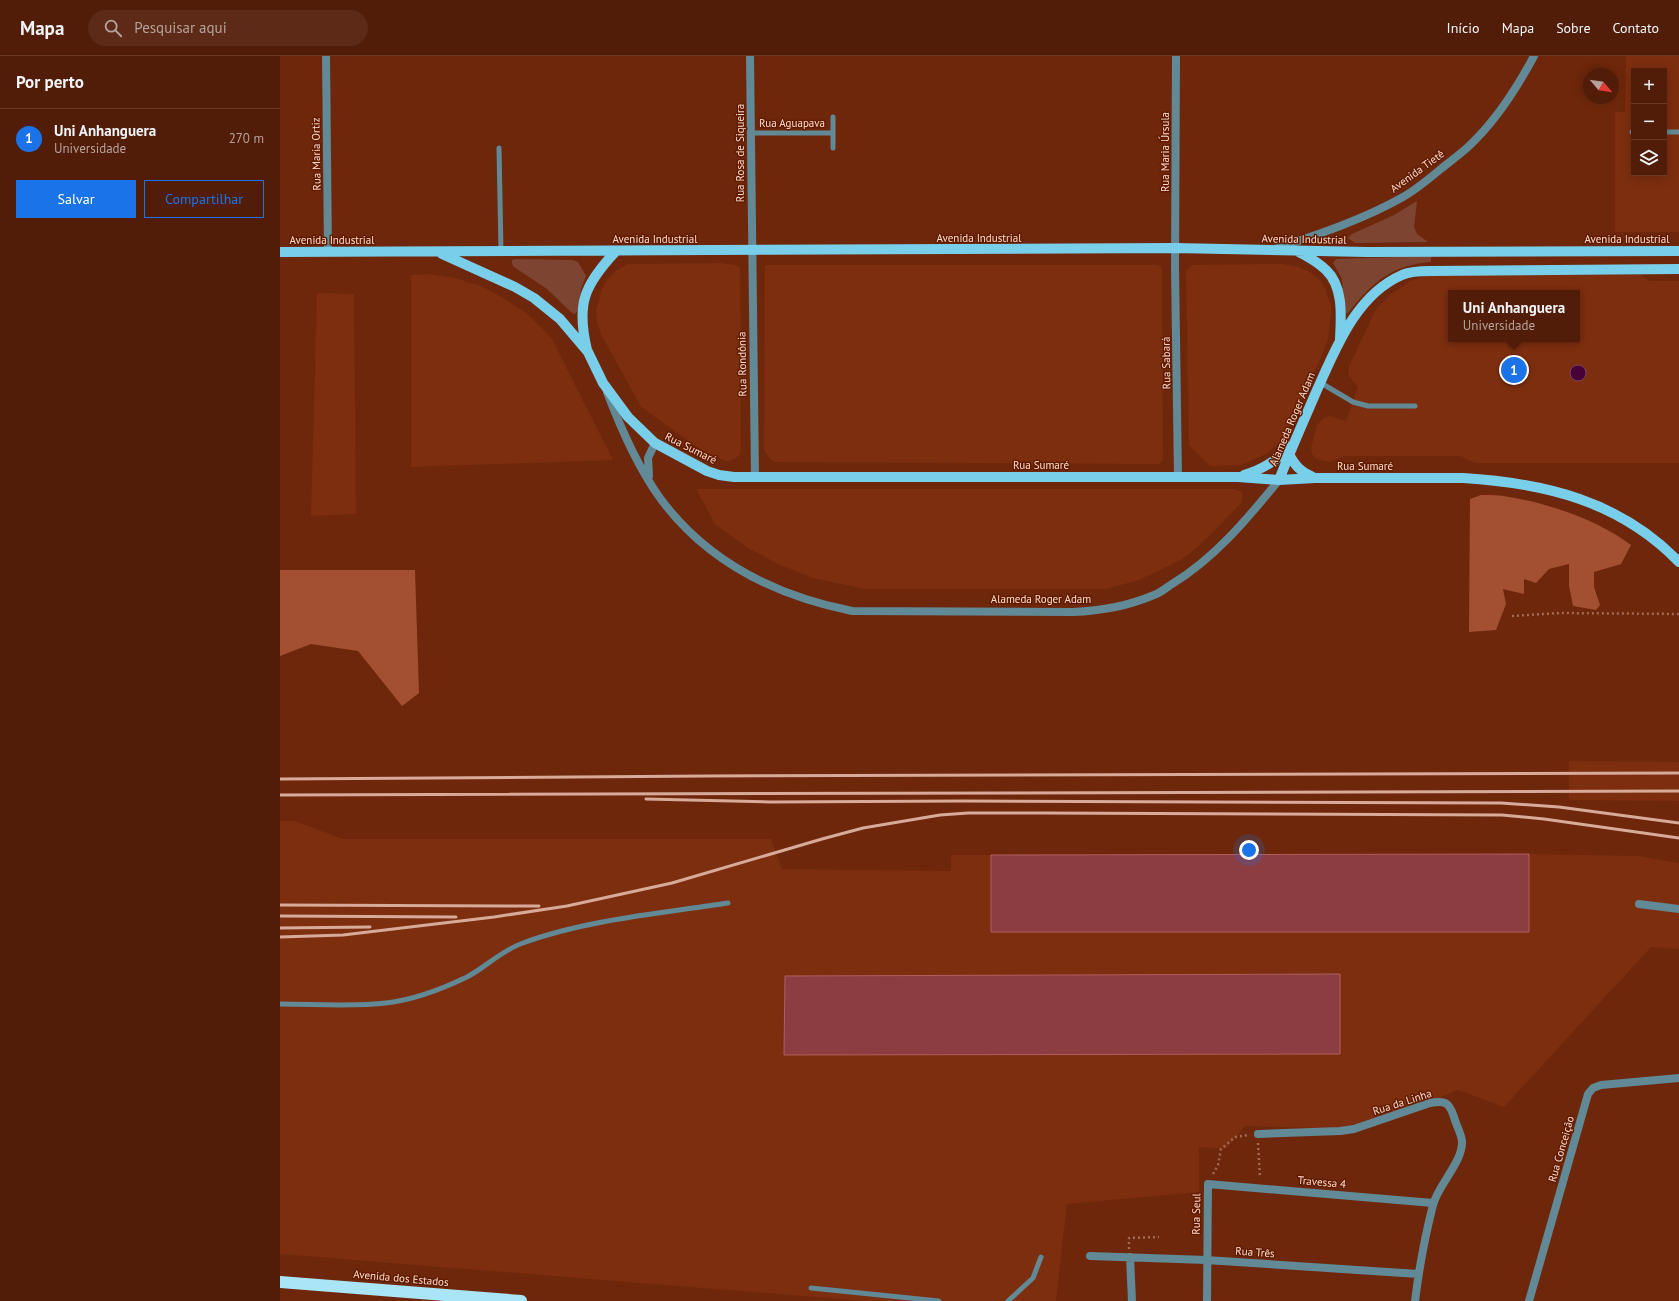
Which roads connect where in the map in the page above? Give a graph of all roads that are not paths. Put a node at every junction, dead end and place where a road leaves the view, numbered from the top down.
1 (326, 56) edge
2 (750, 56) edge
3 (1176, 56) edge
4 (1534, 56) edge
5 (833, 118) dead end
6 (1667, 132) edge
7 (1679, 132) edge
8 (751, 133) junction
9 (833, 133) junction
10 (499, 148) dead end
11 (833, 148) dead end
12 (1175, 248) junction
13 (1272, 250) junction
14 (1297, 250) junction
15 (616, 251) junction
16 (751, 251) junction
17 (1679, 251) edge
18 (280, 252) edge
19 (328, 252) junction
20 (436, 252) junction
21 (501, 252) junction
22 (1679, 269) edge
23 (1340, 341) junction
24 (588, 352) junction
25 (604, 383) junction
26 (1321, 383) junction
27 (1415, 406) dead end
28 (1294, 442) junction
29 (655, 443) junction
30 (1289, 454) junction
31 (754, 477) junction
32 (1178, 477) junction
33 (1238, 477) junction
34 (1315, 478) junction
35 (1279, 480) junction
36 (649, 481) junction
37 (1679, 562) edge
38 (728, 903) dead end
39 (1639, 904) dead end
40 (1679, 909) edge
41 (280, 1004) edge
42 (1679, 1078) edge
43 (1258, 1134) road end
44 (1208, 1184) joint
45 (1433, 1203) junction
46 (1090, 1256) dead end
47 (1130, 1257) junction
48 (1041, 1258) dead end
49 (1206, 1260) junction
50 (1418, 1274) junction
51 (280, 1282) edge
52 (810, 1288) dead end
53 (872, 1295) junction
54 (521, 1301) edge
55 (871, 1301) edge
56 (939, 1301) edge
57 (1008, 1301) edge
58 (1132, 1301) edge
59 (1207, 1301) edge
60 (1415, 1301) edge
61 (1528, 1301) edge

1 - 19 street, Rua Maria Ortiz
2 - 8 street, Rua Rosa de Siqueira
3 - 12 street, Rua Maria Úrsula
4 - 13 street, Avenida Tietê
5 - 9 lane, Rua Aguapava
6 - 7 lane
8 - 9 lane, Rua Aguapava
8 - 16 street, Rua Rosa de Siqueira
9 - 11 lane, Rua Aguapava
10 - 21 lane
12 - 13 main road, Avenida Industrial
12 - 16 main road, Avenida Industrial
12 - 32 street, Rua Sabará
13 - 14 main road, Avenida Industrial
14 - 17 main road, Avenida Industrial
14 - 23 main road, Alameda Roger Adam
15 - 16 main road, Avenida Industrial
15 - 21 main road, Avenida Industrial
15 - 24 main road, Rua Sumaré
16 - 31 street, Rua Rondônia
18 - 19 main road, Avenida Industrial
19 - 20 main road, Avenida Industrial
20 - 21 main road, Avenida Industrial
20 - 24 main road, Rua Sumaré
22 - 23 main road, Alameda Roger Adam
23 - 26 main road, Alameda Roger Adam
24 - 25 main road, Rua Sumaré
25 - 29 main road, Rua Sumaré
25 - 36 street, Alameda Roger Adam
26 - 27 lane
26 - 28 main road, Alameda Roger Adam
28 - 30 main road, Alameda Roger Adam
28 - 33 main road
29 - 31 main road, Rua Sumaré
29 - 36 street
30 - 34 main road
30 - 35 main road, Alameda Roger Adam
31 - 32 main road, Rua Sumaré
32 - 33 main road, Rua Sumaré
33 - 35 main road, Rua Sumaré
34 - 35 main road, Rua Sumaré
34 - 37 main road, Rua Sumaré
35 - 36 street, Alameda Roger Adam
38 - 41 lane
39 - 40 street
42 - 61 street, Rua Conceição
43 - 45 street, Rua da Linha
44 - 45 street, Travessa 4
44 - 49 street, Rua Seul
45 - 50 street, Rua da Linha
46 - 47 street, Rua Três
47 - 49 street, Rua Três
47 - 58 street
48 - 57 lane
49 - 50 street, Rua Três
49 - 59 street, Rua Seul
50 - 60 street, Rua da Linha
51 - 54 highway, Avenida dos Estados
52 - 53 lane
53 - 55 lane
53 - 56 lane

